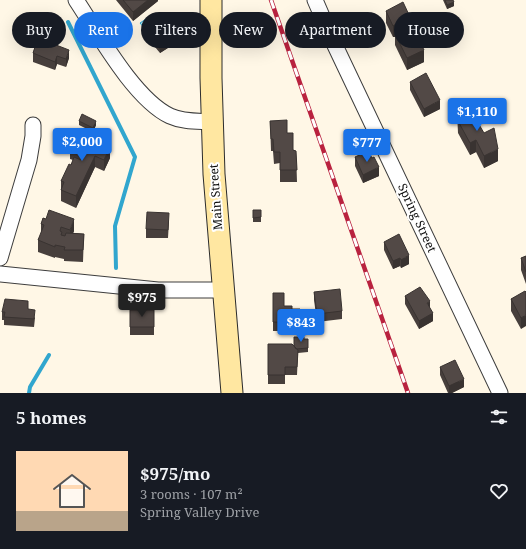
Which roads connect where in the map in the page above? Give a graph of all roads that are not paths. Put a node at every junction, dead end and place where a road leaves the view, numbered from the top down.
1 (76, 0) edge
2 (211, 0) edge
3 (315, 0) edge
4 (212, 122) junction
5 (33, 125) dead end
6 (0, 258) edge
7 (0, 274) edge
8 (224, 290) junction
9 (232, 393) edge
10 (500, 393) edge

1 - 4 street
2 - 4 main road, Main Street
3 - 10 street, Spring Street
4 - 8 main road, Main Street
5 - 6 street
7 - 8 street
8 - 9 main road, Main Street

